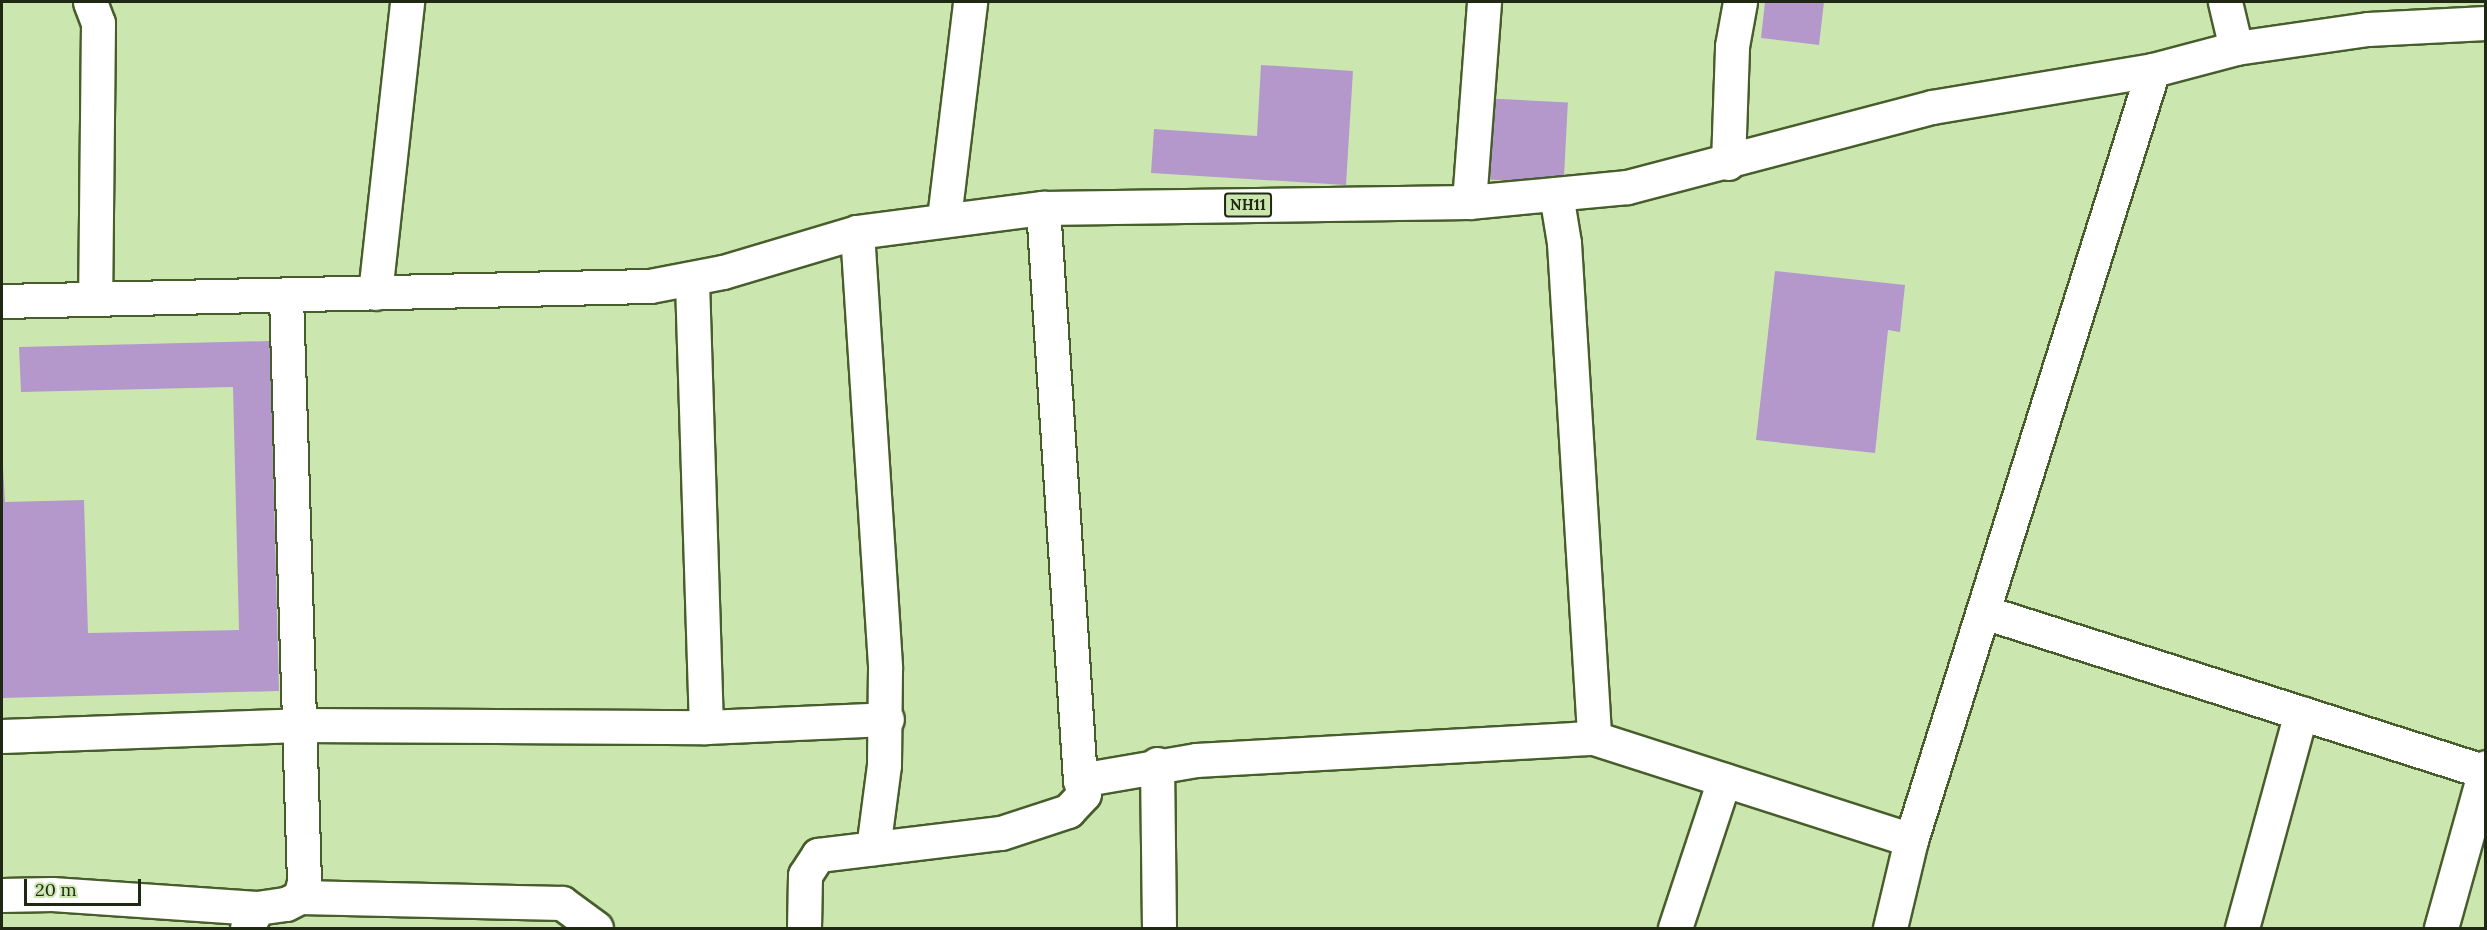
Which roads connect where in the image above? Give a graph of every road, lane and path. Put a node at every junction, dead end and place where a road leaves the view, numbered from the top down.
1 (90, 2) edge
2 (407, 2) edge
3 (970, 2) edge
4 (1484, 2) edge
5 (1740, 2) edge
6 (2225, 2) edge
7 (2486, 23) edge
8 (2236, 48) junction
9 (2154, 70) junction
10 (1728, 163) junction
11 (1556, 194) junction
12 (1469, 202) junction
13 (1043, 208) junction
14 (944, 218) junction
15 (857, 232) junction
16 (693, 279) junction
17 (375, 293) junction
18 (286, 295) junction
19 (95, 299) junction
20 (2, 301) edge
21 (1984, 612) junction
22 (2301, 713) junction
23 (887, 719) junction
24 (299, 725) junction
25 (706, 727) junction
26 (2, 736) edge
27 (1594, 738) junction
28 (1157, 764) junction
29 (2485, 770) edge
30 (1080, 780) junction
31 (1724, 780) junction
32 (1911, 840) junction
33 (873, 848) junction
34 (2, 895) edge
35 (300, 897) junction
36 (252, 918) edge
37 (596, 928) edge
38 (804, 928) edge
39 (1159, 928) edge
40 (1675, 928) edge
41 (1890, 928) edge
42 (2242, 928) edge
43 (2441, 928) edge

1 - 19 main road
2 - 17 main road
3 - 14 main road
4 - 12 main road
5 - 10 main road
6 - 8 main road
7 - 8 main road, NH11
8 - 9 main road, NH11
9 - 10 main road, NH11
9 - 21 main road
10 - 11 main road, NH11
11 - 12 main road, NH11
11 - 27 main road
12 - 13 main road, NH11
13 - 14 main road, NH11
13 - 30 main road
14 - 15 main road, NH11
15 - 16 main road, NH11
15 - 23 main road
16 - 17 main road, NH11
16 - 25 main road
17 - 18 main road, NH11
18 - 19 main road, NH11
18 - 24 main road
19 - 20 main road, NH11
21 - 22 main road
21 - 32 main road
22 - 29 main road
22 - 42 main road
23 - 25 main road
23 - 33 main road
24 - 25 main road
24 - 26 main road
24 - 35 main road
27 - 28 main road
27 - 31 main road
28 - 30 main road
28 - 39 main road
29 - 43 main road
30 - 33 main road
31 - 32 main road
31 - 40 main road
32 - 41 main road
33 - 38 main road
34 - 36 main road
35 - 36 main road
35 - 37 main road

